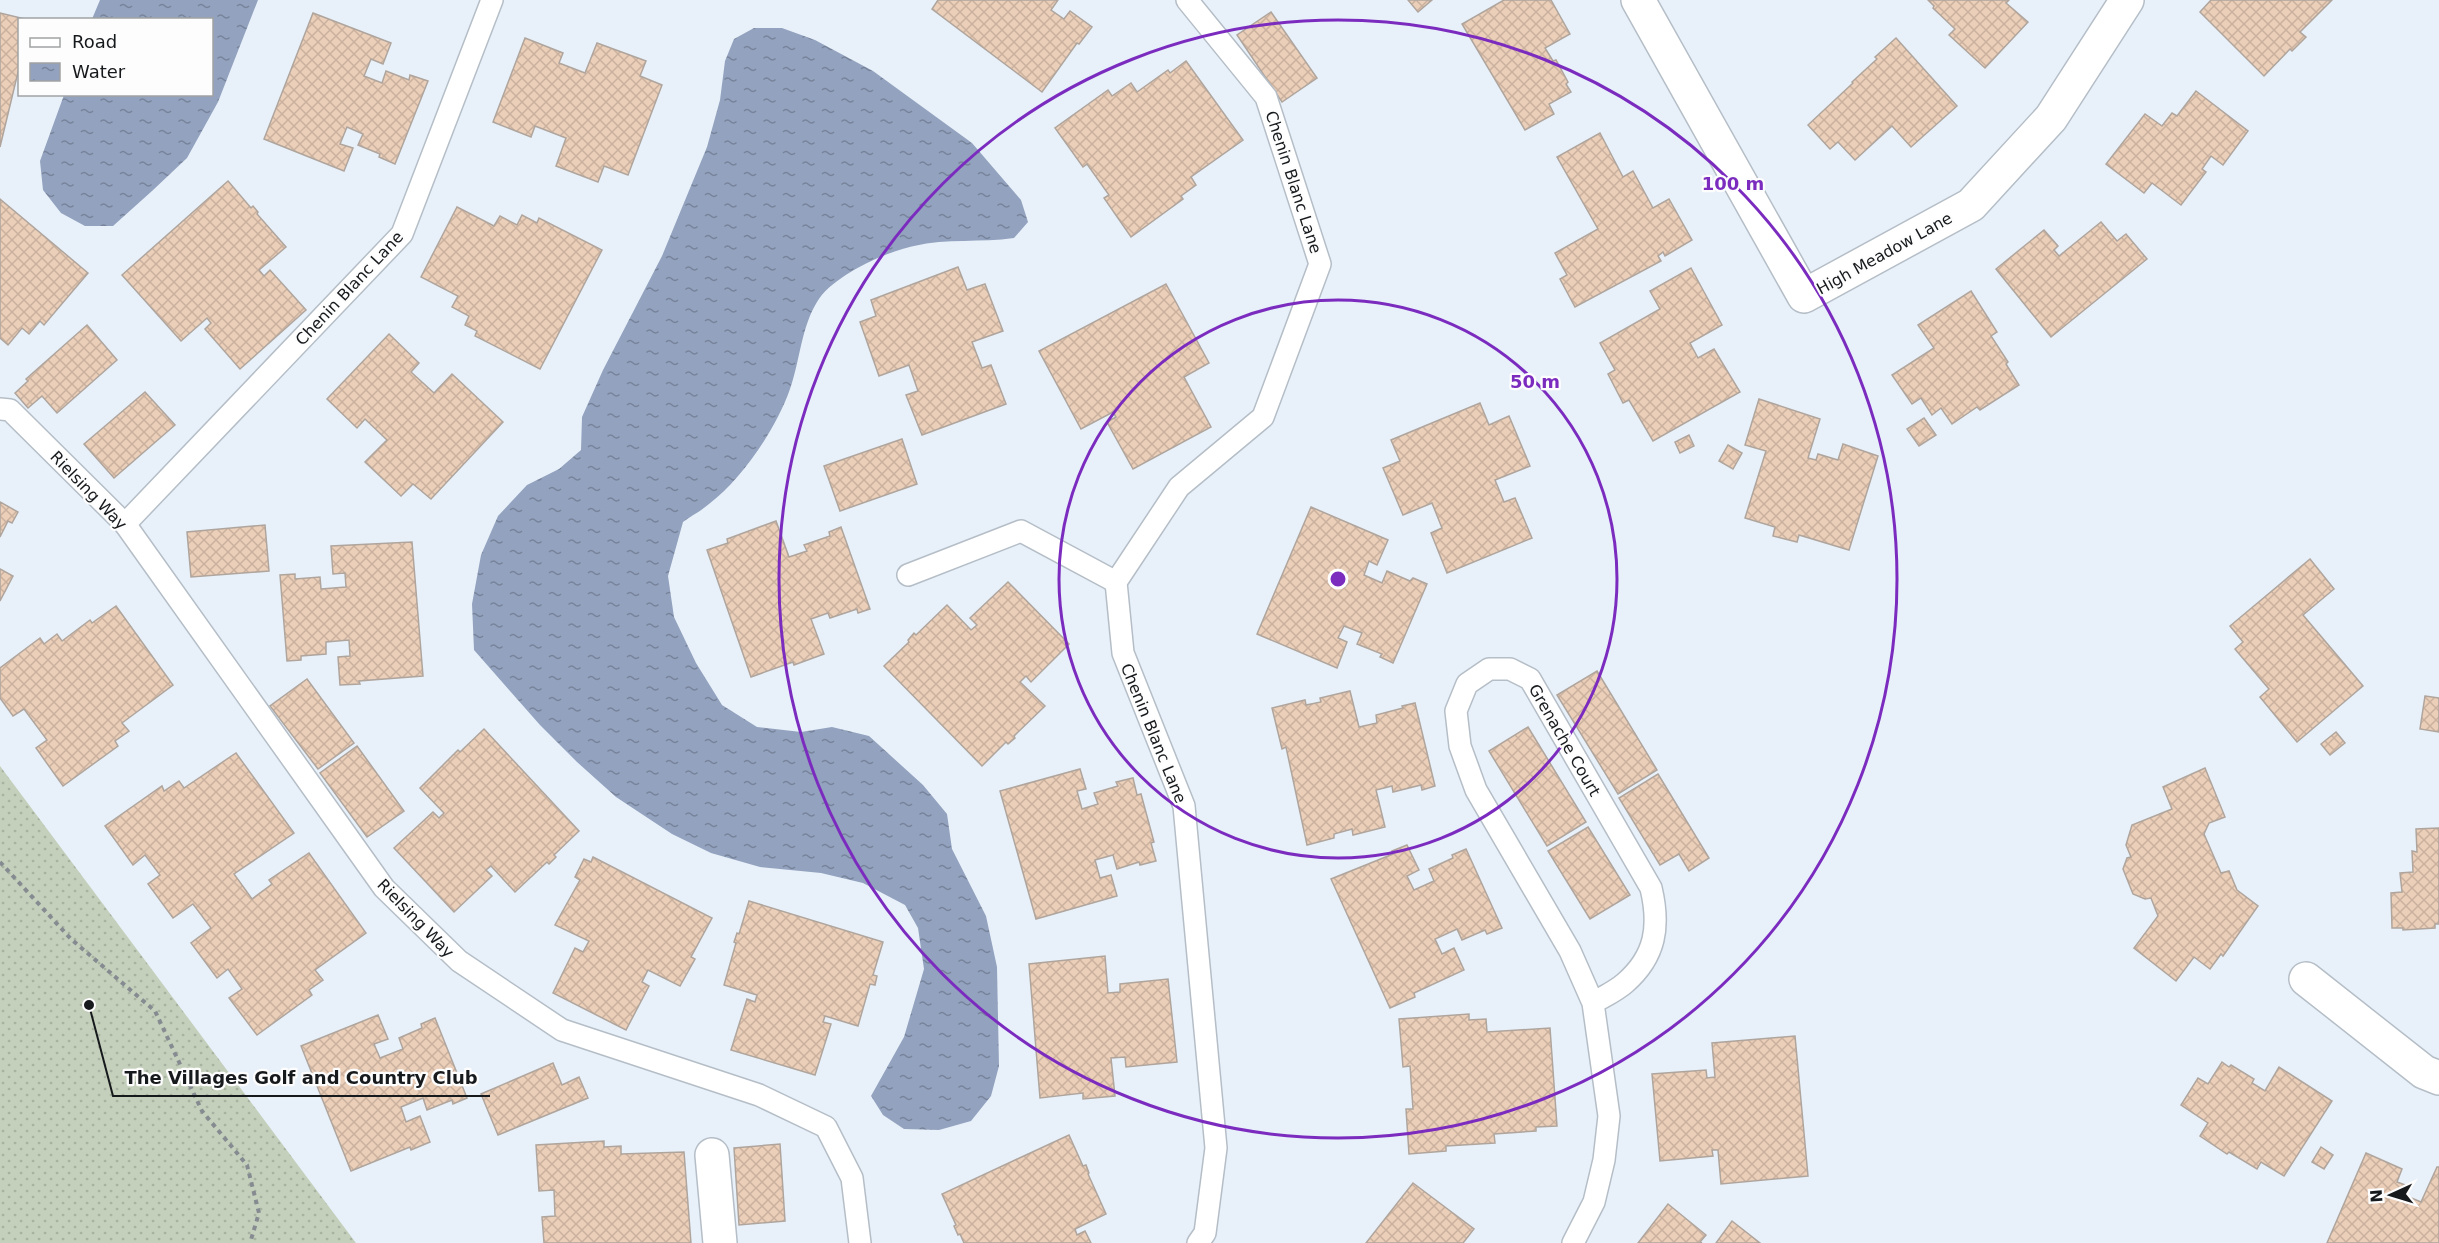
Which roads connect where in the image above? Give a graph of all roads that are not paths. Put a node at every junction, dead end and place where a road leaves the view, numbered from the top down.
1 (492, 0) edge
2 (1187, 0) edge
3 (1638, 0) edge
4 (2127, 0) edge
5 (0, 409) edge
6 (125, 524) junction
7 (908, 575) dead end
8 (1116, 582) junction
9 (2306, 979) dead end
10 (1593, 1003) junction
11 (2439, 1078) edge
12 (712, 1155) dead end
13 (720, 1243) edge
14 (860, 1243) edge
15 (1198, 1243) edge
16 (1573, 1243) edge

1 - 6 lane, Chenin Blanc Lane
2 - 8 lane, Chenin Blanc Lane
3 - 4 street, High Meadow Lane
5 - 6 lane, Rielsing Way
6 - 14 lane, Rielsing Way
7 - 8 lane
8 - 15 lane, Chenin Blanc Lane
9 - 11 street
10 - 10 lane, Grenache Court
10 - 16 lane, Grenache Court
12 - 13 street

